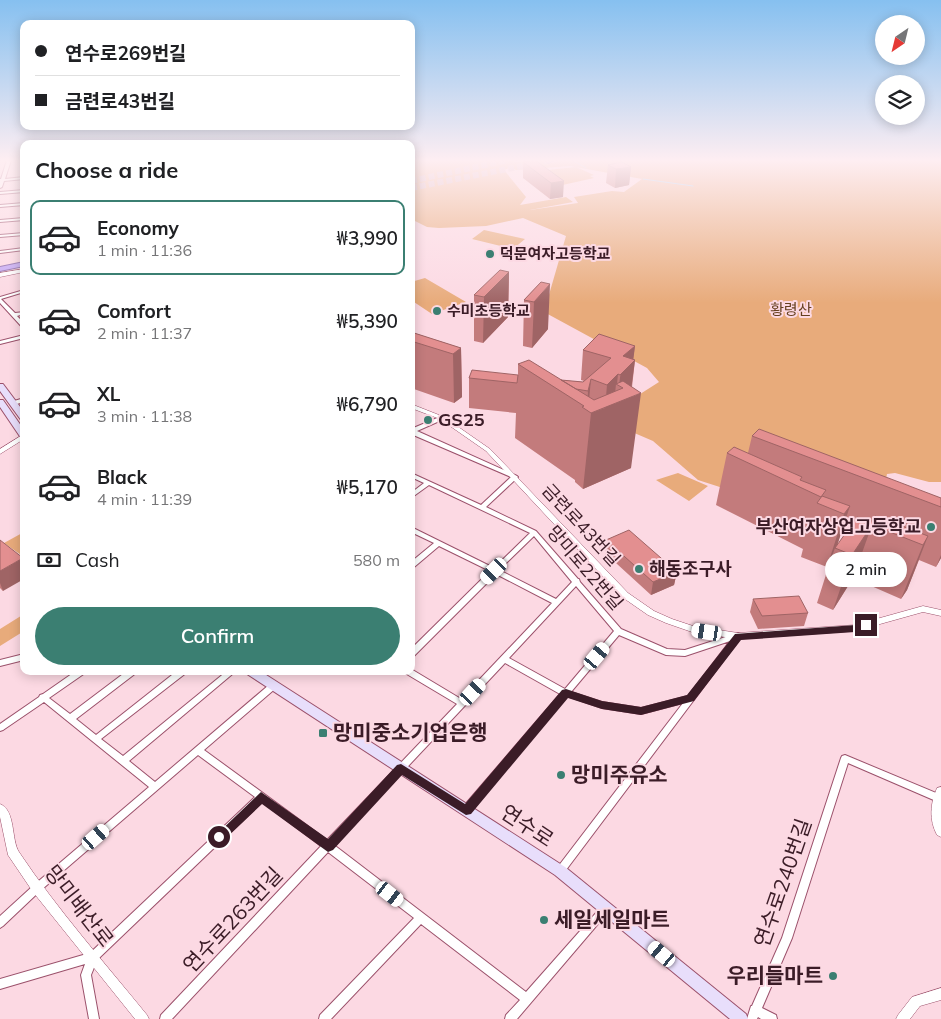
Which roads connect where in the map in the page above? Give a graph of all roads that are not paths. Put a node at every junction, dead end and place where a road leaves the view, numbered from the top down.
1 (20, 219) edge
2 (0, 221) edge
3 (20, 234) edge
4 (0, 236) edge
5 (20, 250) edge
6 (0, 252) edge
7 (20, 267) edge
8 (0, 271) edge
9 (20, 292) edge
10 (0, 299) edge
11 (20, 314) edge
12 (14, 315) junction
13 (20, 322) edge
14 (20, 337) edge
15 (0, 343) edge
16 (0, 386) edge
17 (20, 401) edge
18 (0, 402) edge
19 (13, 403) junction
20 (415, 408) edge
21 (20, 413) edge
22 (442, 418) junction
23 (415, 429) edge
24 (20, 430) edge
25 (415, 433) edge
26 (20, 439) edge
27 (0, 452) edge
28 (415, 476) edge
29 (514, 477) junction
30 (428, 483) junction
31 (415, 493) edge
32 (482, 508) junction
33 (415, 531) edge
34 (534, 532) junction
35 (438, 542) junction
36 (415, 562) edge
37 (494, 571) junction
38 (577, 582) junction
39 (557, 602) junction
40 (941, 613) edge
41 (618, 631) junction
42 (738, 636) junction
43 (415, 650) edge
44 (20, 658) edge
45 (504, 659) junction
46 (0, 663) edge
47 (76, 675) edge
48 (128, 675) edge
49 (178, 675) edge
50 (227, 675) edge
51 (257, 675) edge
52 (415, 675) edge
53 (273, 686) junction
54 (566, 693) junction
55 (43, 697) junction
56 (691, 698) junction
57 (462, 703) junction
58 (70, 719) junction
59 (0, 728) edge
60 (96, 739) junction
61 (198, 750) junction
62 (122, 761) junction
63 (401, 768) junction
64 (155, 787) junction
65 (940, 794) edge
66 (261, 797) junction
67 (0, 809) edge
68 (466, 810) junction
69 (939, 818) edge
70 (941, 832) edge
71 (328, 846) junction
72 (560, 871) junction
73 (37, 888) junction
74 (606, 908) junction
75 (421, 917) junction
76 (0, 923) edge
77 (93, 957) junction
78 (0, 984) edge
79 (941, 994) edge
80 (527, 999) junction
81 (753, 1015) edge
82 (734, 1016) edge
83 (94, 1019) edge
84 (143, 1019) edge
85 (165, 1019) edge
86 (324, 1019) edge
87 (510, 1019) edge
88 (772, 1019) edge
89 (902, 1019) edge

1 - 2 street
3 - 4 street
5 - 6 street
7 - 8 highway
9 - 10 street
10 - 12 street
11 - 12 street
12 - 13 street
14 - 15 street
16 - 19 main road
17 - 19 street
18 - 24 main road
19 - 21 main road
20 - 22 street, 금련로43번길
22 - 23 street
22 - 29 street, 금련로43번길
25 - 29 street
26 - 27 street
28 - 30 street, 망미로22번길
29 - 32 street
29 - 42 street, 금련로43번길
30 - 31 street
30 - 32 street, 망미로22번길
32 - 34 street, 망미로22번길
33 - 35 street
34 - 37 street
34 - 38 street, 망미로22번길
35 - 36 street
35 - 37 street
37 - 39 street
37 - 43 street
38 - 39 street, 연수로263번길
38 - 41 street, 망미로22번길
39 - 45 street, 연수로263번길
40 - 42 street, 금련로43번길
41 - 42 street, 망미로22번길
41 - 54 street
42 - 56 street
44 - 46 street
45 - 54 street
45 - 57 street, 연수로263번길
47 - 55 street
48 - 58 street
49 - 60 street
50 - 62 street
51 - 53 main road, 연수로
52 - 57 street
53 - 61 street
53 - 63 main road, 연수로
54 - 56 street
54 - 68 street
55 - 58 street
55 - 59 street
56 - 72 street
57 - 63 street, 연수로263번길
58 - 60 street
60 - 62 street
61 - 64 street
61 - 66 street
62 - 64 street
63 - 68 main road, 연수로
63 - 71 street, 연수로263번길
64 - 73 street
65 - 69 street
65 - 81 street, 연수로240번길
66 - 71 street
66 - 77 street
67 - 73 street, 망미배산로
68 - 72 main road, 연수로
69 - 70 street
71 - 75 street
71 - 85 street, 연수로263번길
72 - 74 main road, 연수로
73 - 76 street
73 - 77 street, 망미배산로
74 - 80 street
74 - 82 main road, 연수로
75 - 80 street
75 - 86 street
77 - 78 street
77 - 83 street
77 - 84 street, 망미배산로
79 - 89 street
80 - 87 street
81 - 88 street

